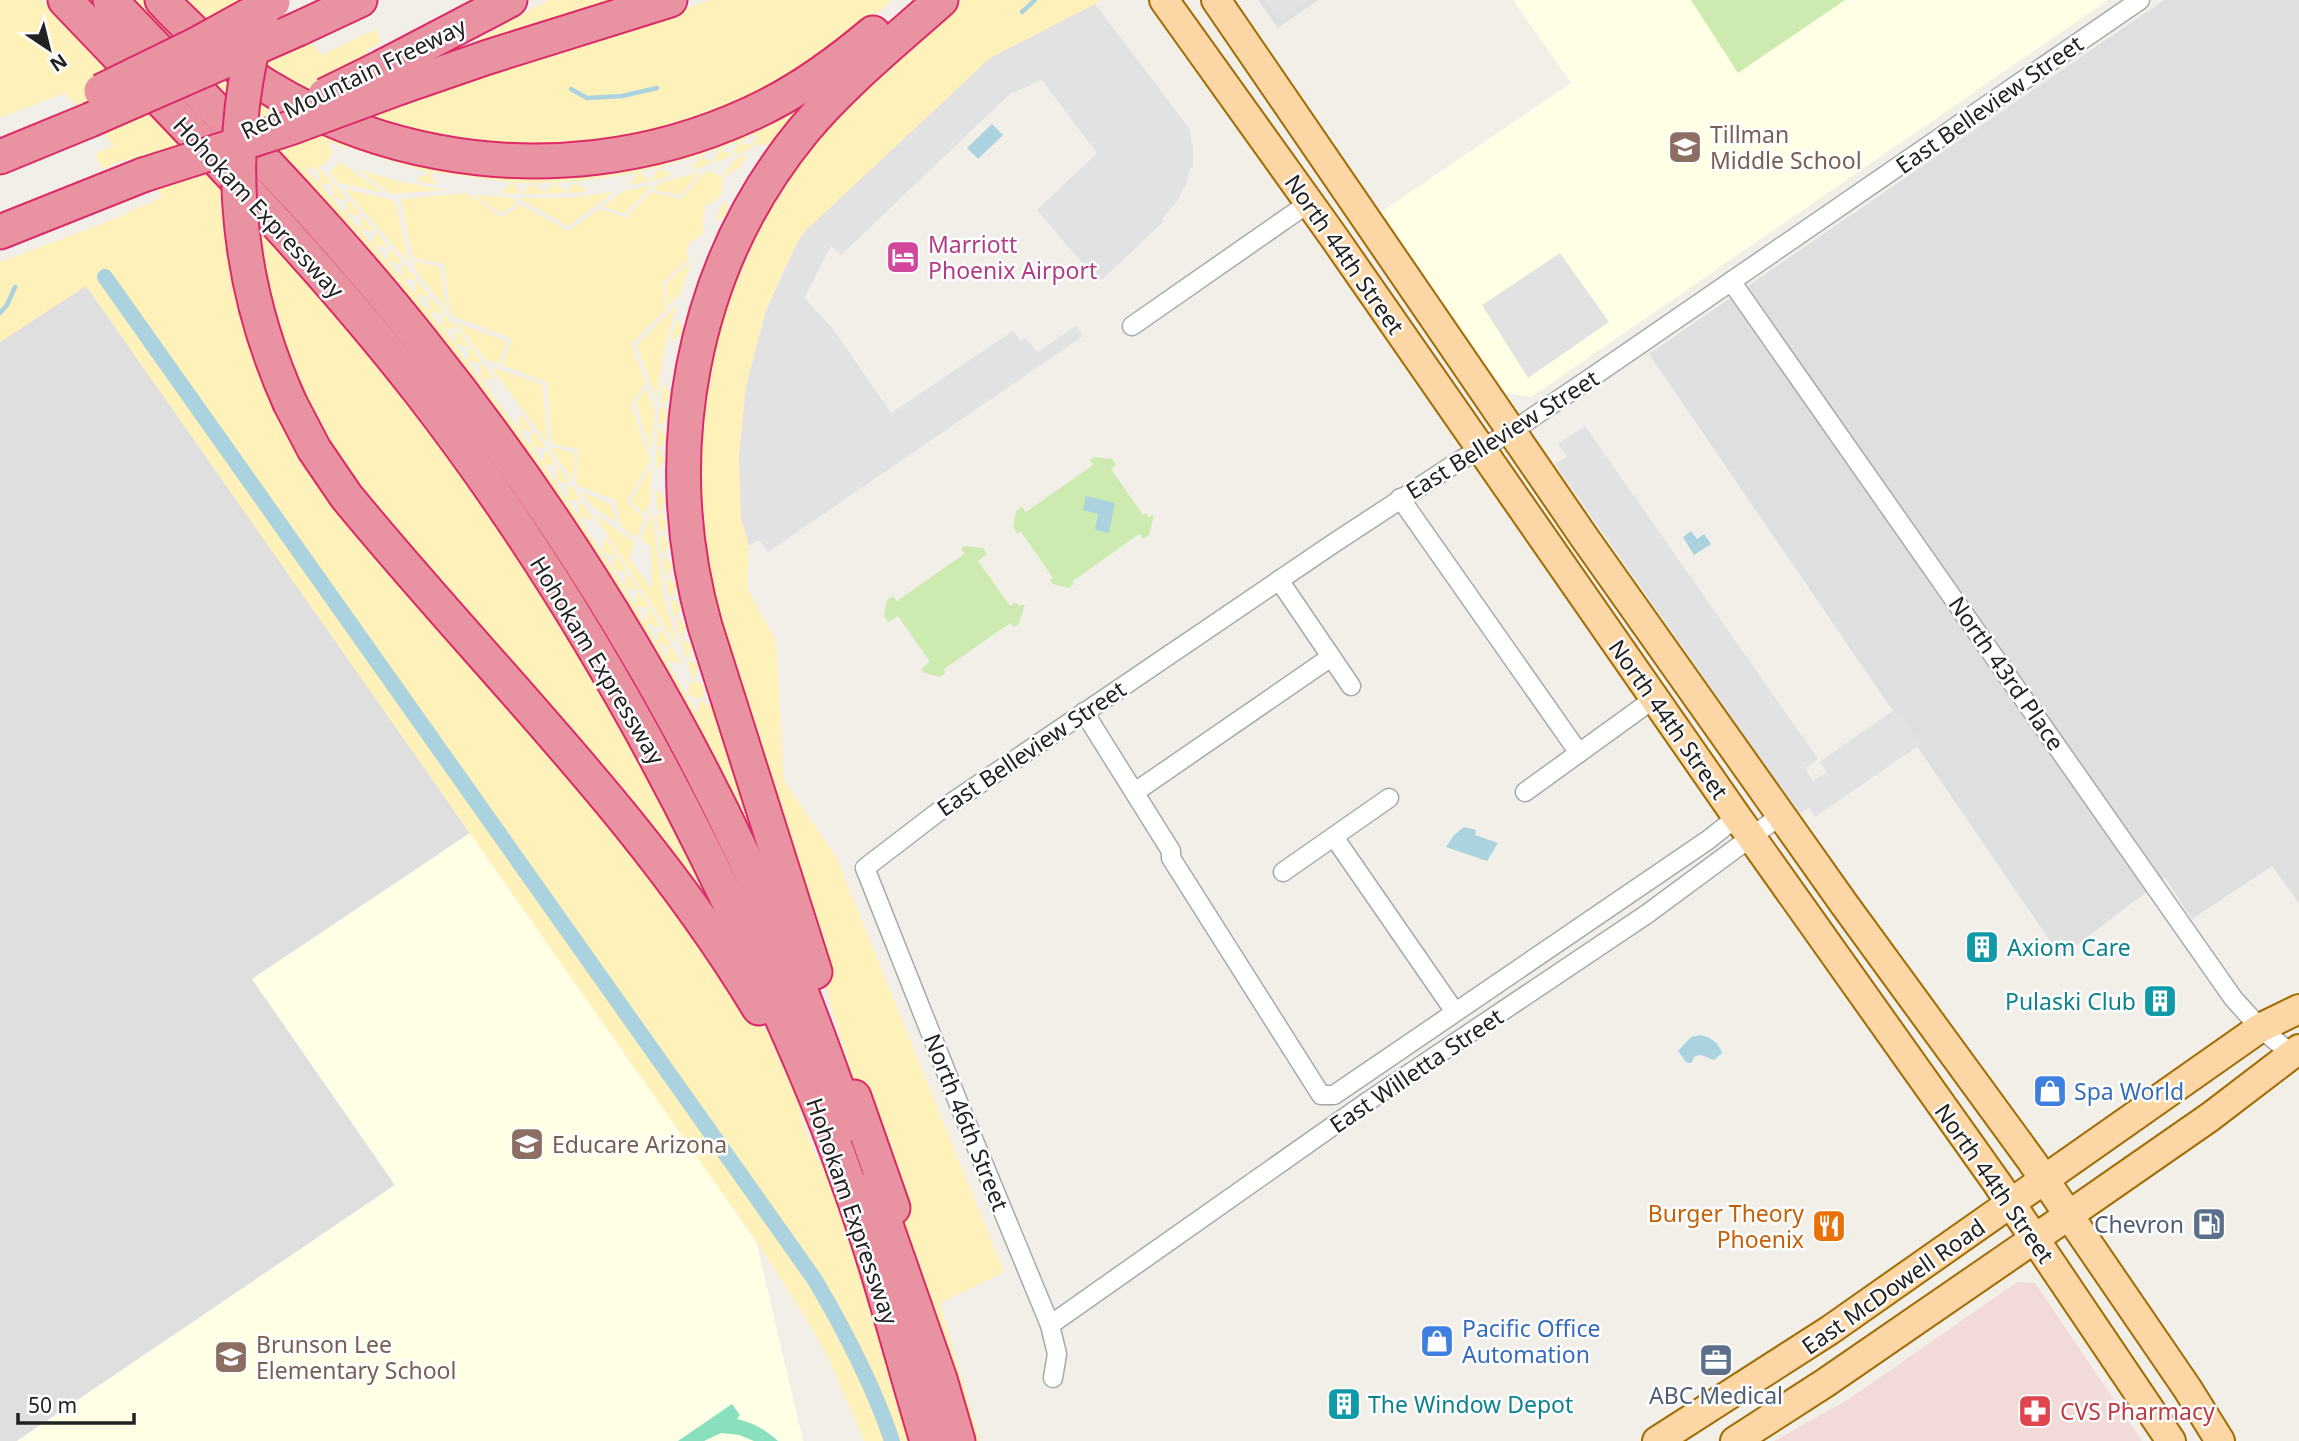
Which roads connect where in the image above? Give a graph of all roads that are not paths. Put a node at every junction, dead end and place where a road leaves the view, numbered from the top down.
1 (65, 0) edge
2 (110, 0) edge
3 (162, 0) edge
4 (360, 0) edge
5 (510, 0) edge
6 (670, 0) edge
7 (912, 0) edge
8 (941, 0) edge
9 (1164, 0) edge
10 (1216, 0) edge
11 (2140, 0) edge
12 (271, 1) edge
13 (393, 76) junction
14 (82, 112) junction
15 (0, 137) edge
16 (1318, 151) junction
17 (0, 157) edge
18 (1310, 202) junction
19 (0, 232) edge
20 (1731, 281) junction
21 (1432, 316) junction
22 (1132, 326) dead end
23 (1511, 432) junction
24 (1480, 448) junction
25 (1400, 498) junction
26 (1279, 580) junction
27 (1331, 657) junction
28 (1351, 686) dead end
29 (1655, 698) junction
30 (1084, 712) junction
31 (1579, 753) junction
32 (1135, 792) junction
33 (1525, 792) dead end
34 (1389, 798) dead end
35 (1781, 815) junction
36 (1745, 827) junction
37 (1334, 837) junction
38 (866, 868) joint
39 (1283, 872) dead end
40 (2299, 1009) edge
41 (1455, 1012) junction
42 (2260, 1028) junction
43 (2296, 1052) edge
44 (2045, 1180) junction
45 (2011, 1204) junction
46 (2069, 1215) junction
47 (2034, 1239) junction
48 (881, 1290) junction
49 (1050, 1325) junction
50 (1053, 1378) dead end
51 (940, 1379) junction
52 (926, 1441) edge
53 (958, 1441) edge
54 (1657, 1441) edge
55 (1735, 1441) edge
56 (2171, 1441) edge
57 (2220, 1441) edge

1 - 48 highway, Hohokam Expressway
2 - 51 highway, Hohokam Expressway
3 - 7 highway
4 - 14 highway, bridge
5 - 13 highway, Red Mountain Freeway
6 - 13 highway
8 - 51 highway
9 - 18 main road, North 44th Street
10 - 16 main road, North 44th Street
11 - 20 street, East Belleview Street
12 - 14 highway, bridge
12 - 48 highway, bridge
13 - 19 highway, bridge
14 - 15 highway
14 - 17 highway
16 - 18 main road
16 - 21 main road, North 44th Street
18 - 21 main road
18 - 22 street
18 - 24 main road, North 44th Street
20 - 23 street, East Belleview Street
20 - 42 street, North 43rd Place
21 - 23 main road, North 44th Street
23 - 24 street, East Belleview Street
23 - 35 main road, North 44th Street
24 - 25 street, East Belleview Street
24 - 29 main road, North 44th Street
25 - 26 street, East Belleview Street
25 - 31 street
26 - 27 street
26 - 30 street, East Belleview Street
27 - 28 street
27 - 32 street
29 - 31 street
29 - 36 main road, North 44th Street
30 - 32 street
30 - 38 street, East Belleview Street
31 - 33 street
32 - 41 street
34 - 37 street
35 - 36 street, East Willetta Street
35 - 44 main road, North 44th Street
36 - 41 street
36 - 45 main road, North 44th Street
36 - 49 street, East Willetta Street
37 - 39 street
37 - 41 street
38 - 49 street, North 46th Street
40 - 42 main road, East McDowell Road
42 - 43 street, North 43rd Place
42 - 44 main road, East McDowell Road
43 - 46 main road, East McDowell Road
44 - 45 main road, East McDowell Road
44 - 46 main road, North 44th Street
45 - 47 main road, North 44th Street
45 - 54 main road, East McDowell Road
46 - 47 main road, East McDowell Road
46 - 57 main road, North 44th Street
47 - 55 main road, East McDowell Road
47 - 56 main road, North 44th Street
48 - 52 highway, Hohokam Expressway
49 - 50 street, North 46th Street
51 - 53 highway, Hohokam Expressway

